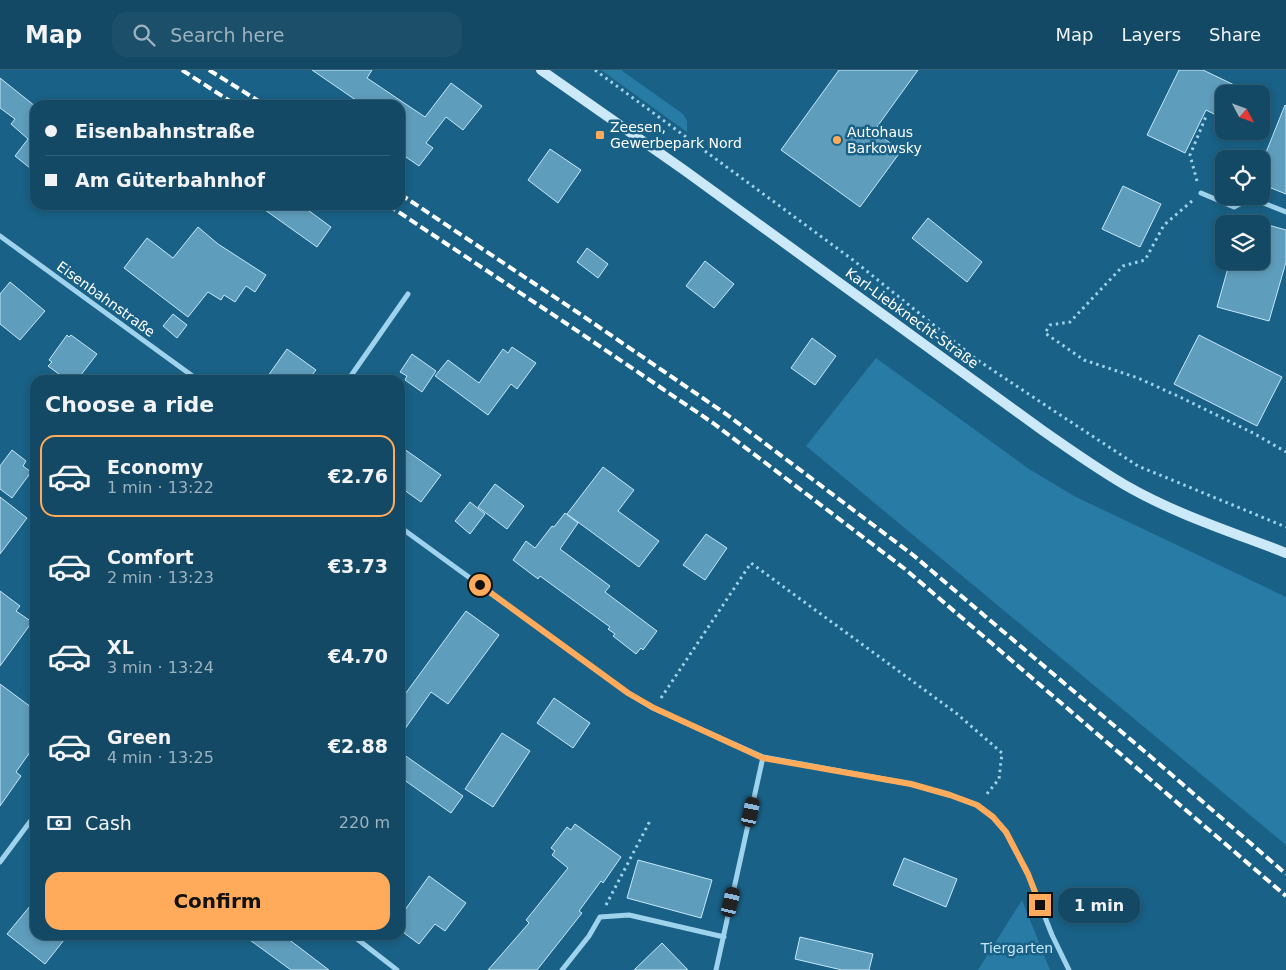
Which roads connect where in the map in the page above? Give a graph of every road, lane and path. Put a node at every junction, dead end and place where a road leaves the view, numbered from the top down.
1 (541, 70) edge
2 (595, 70) edge
3 (1207, 114) dead end
4 (1201, 193) junction
5 (1286, 212) edge
6 (0, 236) edge
7 (408, 294) dead end
8 (191, 375) edge
9 (351, 375) edge
10 (1286, 452) edge
11 (1286, 527) edge
12 (405, 531) edge
13 (1286, 553) edge
14 (654, 708) junction
15 (763, 758) junction
16 (977, 805) junction
17 (651, 818) dead end
18 (30, 822) edge
19 (0, 862) edge
20 (600, 917) junction
21 (724, 938) junction
22 (358, 940) edge
23 (397, 970) edge
24 (562, 970) edge
25 (716, 970) edge
26 (1069, 970) edge

1 - 13 street, Karl-Liebknecht-Straße
2 - 11 path
3 - 4 path
4 - 5 street
4 - 10 path
6 - 8 street, Eisenbahnstraße
7 - 9 street
12 - 14 street
14 - 15 street
14 - 16 path
15 - 16 street
15 - 21 street
16 - 26 street
17 - 20 path
18 - 19 street
20 - 21 street
20 - 24 street
21 - 25 street
22 - 23 street

